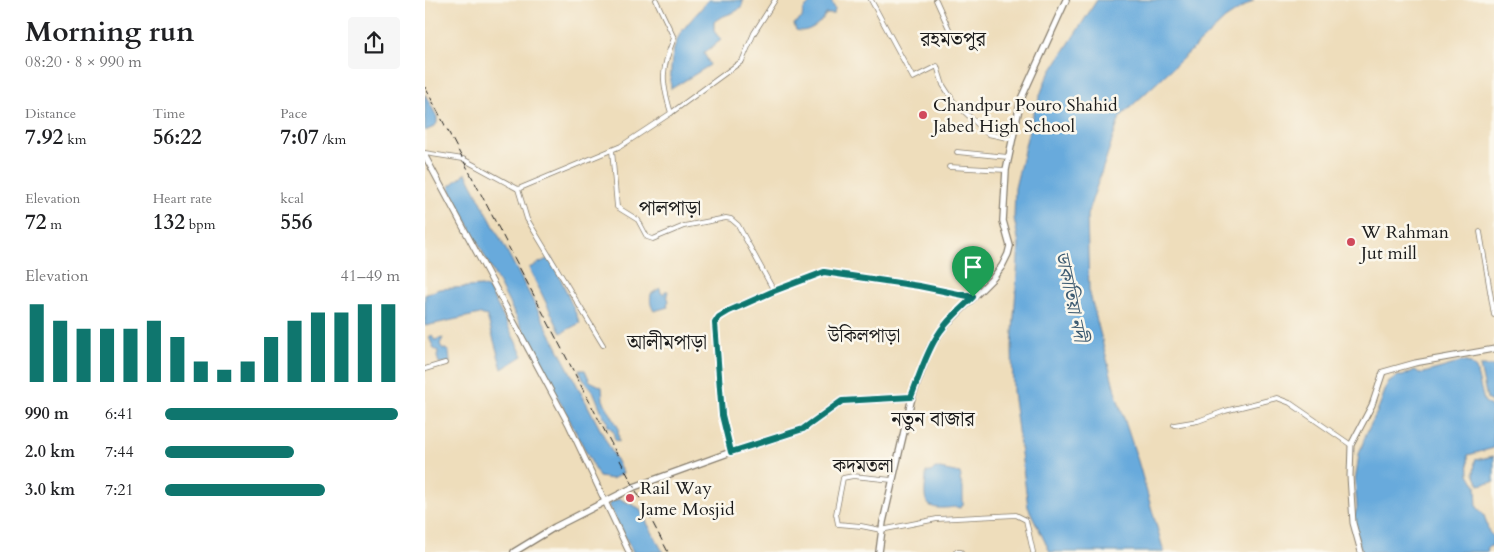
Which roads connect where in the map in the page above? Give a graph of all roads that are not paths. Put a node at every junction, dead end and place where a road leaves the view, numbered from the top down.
1 (656, 0) edge
2 (775, 0) edge
3 (936, 0) edge
4 (1066, 0) edge
5 (873, 1) edge
6 (940, 37) dead end
7 (671, 113) junction
8 (1012, 140) junction
9 (612, 150) junction
10 (957, 152) dead end
11 (425, 154) edge
12 (1008, 157) junction
13 (949, 167) dead end
14 (1006, 170) junction
15 (518, 189) junction
16 (1480, 232) dead end
17 (774, 291) junction
18 (973, 297) junction
19 (1494, 315) edge
20 (603, 345) dead end
21 (1494, 349) edge
22 (445, 363) dead end
23 (425, 369) edge
24 (911, 397) junction
25 (1174, 425) dead end
26 (1351, 445) junction
27 (731, 452) junction
28 (892, 480) junction
29 (606, 501) junction
30 (881, 530) junction
31 (514, 552) edge
32 (629, 552) edge
33 (879, 552) edge
34 (956, 552) edge
35 (961, 552) edge
36 (1032, 552) edge
37 (1361, 552) edge

1 - 7 street
2 - 7 street
3 - 6 street
4 - 8 main road
5 - 8 street
7 - 9 street
8 - 12 main road
9 - 15 street
9 - 17 street
10 - 12 street
11 - 15 street
11 - 29 street
12 - 14 main road
13 - 14 street
14 - 18 main road
15 - 20 street
16 - 19 street
17 - 18 street
17 - 27 street
18 - 24 main road
21 - 26 street
22 - 23 street
24 - 27 main road
24 - 28 main road
25 - 26 street
26 - 37 street
27 - 29 main road
28 - 30 main road
28 - 30 street
29 - 31 main road
29 - 32 street
30 - 33 main road
30 - 36 street
34 - 35 street

